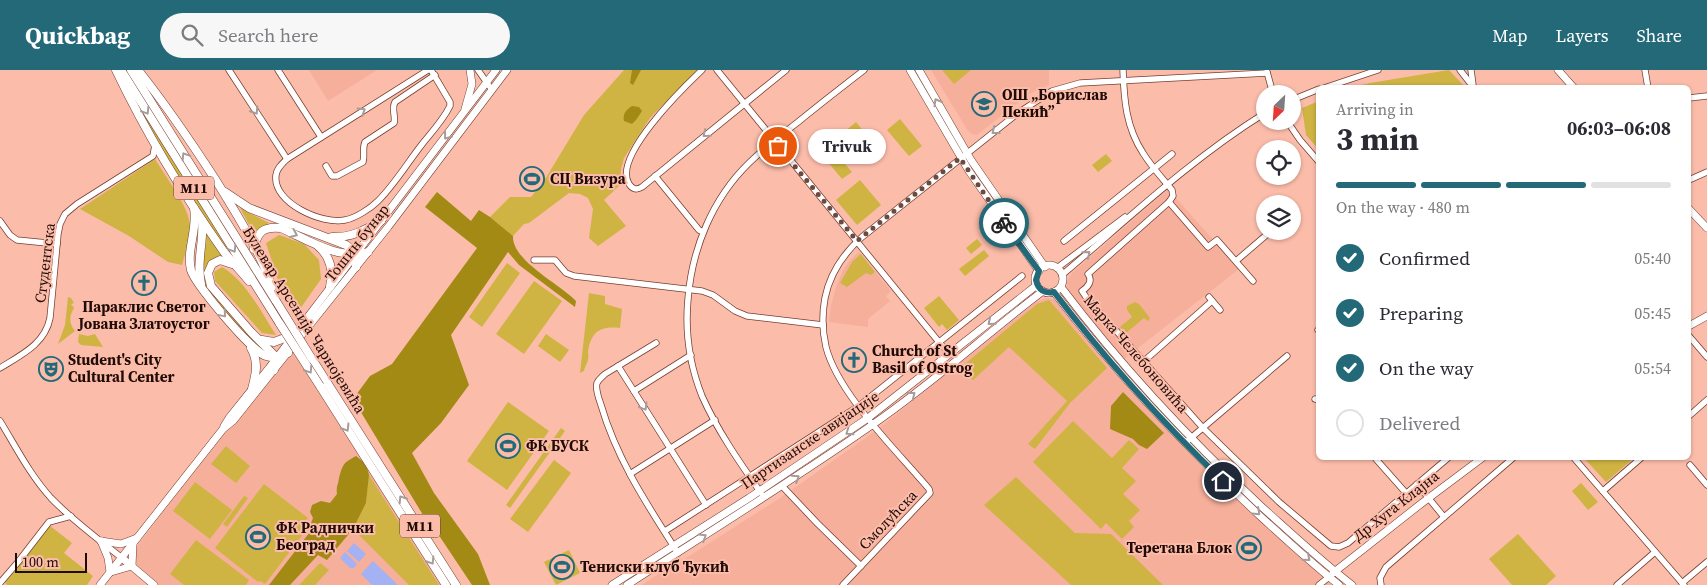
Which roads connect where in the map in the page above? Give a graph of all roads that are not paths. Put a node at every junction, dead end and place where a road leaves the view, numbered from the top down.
1 (116, 70) edge
2 (121, 70) edge
3 (130, 70) edge
4 (138, 70) edge
5 (229, 70) edge
6 (278, 70) edge
7 (470, 70) edge
8 (478, 70) edge
9 (495, 70) edge
10 (507, 70) edge
11 (702, 70) edge
12 (717, 70) edge
13 (786, 70) edge
14 (864, 70) edge
15 (910, 70) edge
16 (919, 70) edge
17 (1123, 70) edge
18 (1378, 70) edge
19 (1460, 70) edge
20 (1471, 70) edge
21 (1558, 70) edge
22 (1645, 70) edge
23 (431, 72) edge
24 (1267, 72) edge
25 (501, 79) junction
26 (1123, 80) junction
27 (487, 83) junction
28 (1271, 85) edge
29 (1333, 85) edge
30 (1472, 85) edge
31 (1473, 85) edge
32 (1571, 85) edge
33 (1648, 85) edge
34 (492, 90) junction
35 (1316, 90) edge
36 (1301, 96) edge
37 (1707, 96) edge
38 (1691, 98) edge
39 (744, 104) junction
40 (464, 113) junction
41 (1256, 119) edge
42 (1293, 130) edge
43 (321, 137) junction
44 (774, 141) junction
45 (155, 145) junction
46 (967, 152) junction
47 (1172, 154) dead end
48 (153, 156) junction
49 (164, 158) junction
50 (960, 158) junction
51 (287, 159) junction
52 (1316, 159) edge
53 (326, 166) dead end
54 (1154, 168) junction
55 (1707, 172) edge
56 (655, 176) junction
57 (1691, 179) edge
58 (1167, 185) junction
59 (220, 188) junction
60 (1169, 202) junction
61 (194, 206) junction
62 (1141, 206) junction
63 (1691, 211) edge
64 (202, 219) junction
65 (0, 221) edge
66 (381, 221) junction
67 (1707, 228) edge
68 (702, 232) junction
69 (326, 236) junction
70 (1261, 240) edge
71 (857, 241) junction
72 (1064, 241) dead end
73 (313, 242) junction
74 (57, 244) junction
75 (254, 249) junction
76 (368, 252) junction
77 (355, 255) junction
78 (534, 260) dead end
79 (1236, 262) junction
80 (235, 265) junction
81 (356, 267) junction
82 (1057, 268) junction
83 (1042, 269) junction
84 (1062, 275) junction
85 (1022, 276) dead end
86 (1253, 281) dead end
87 (1037, 285) junction
88 (202, 287) junction
89 (330, 287) junction
90 (1061, 287) junction
91 (689, 289) junction
92 (1043, 291) junction
93 (1054, 292) junction
94 (272, 303) junction
95 (1220, 310) dead end
96 (1707, 316) edge
97 (822, 325) junction
98 (1691, 325) edge
99 (293, 335) junction
100 (244, 338) junction
101 (256, 338) junction
102 (1691, 338) edge
103 (656, 343) dead end
104 (941, 344) junction
105 (955, 351) junction
106 (288, 353) junction
107 (691, 355) junction
108 (1287, 356) dead end
109 (1707, 357) edge
110 (276, 358) junction
111 (943, 360) junction
112 (1143, 362) junction
113 (618, 366) junction
114 (0, 368) edge
115 (274, 370) junction
116 (252, 389) junction
117 (634, 391) junction
118 (1707, 400) edge
119 (859, 406) junction
120 (1691, 414) edge
121 (715, 420) junction
122 (0, 421) edge
123 (871, 421) junction
124 (1203, 428) junction
125 (223, 429) junction
126 (1191, 438) junction
127 (1185, 443) junction
128 (670, 449) junction
129 (1377, 460) edge
130 (1446, 460) edge
131 (1479, 460) edge
132 (1511, 460) edge
133 (1576, 460) edge
134 (1639, 460) edge
135 (1690, 465) dead end
136 (630, 474) junction
137 (750, 477) junction
138 (1417, 484) junction
139 (1707, 485) edge
140 (783, 487) junction
141 (1603, 490) junction
142 (760, 492) junction
143 (1406, 494) junction
144 (764, 498) junction
145 (1428, 498) junction
146 (706, 505) junction
147 (70, 516) junction
148 (1444, 516) junction
149 (665, 531) junction
150 (101, 541) junction
151 (135, 541) junction
152 (676, 549) junction
153 (1656, 552) junction
154 (122, 558) junction
155 (1707, 562) edge
156 (132, 566) junction
157 (861, 566) junction
158 (1335, 572) junction
159 (110, 573) junction
160 (1329, 577) junction
161 (0, 583) edge
162 (1683, 584) edge
163 (100, 585) edge
164 (154, 585) edge
165 (446, 585) edge
166 (456, 585) edge
167 (612, 585) edge
168 (627, 585) edge
169 (843, 585) edge
170 (1319, 585) edge
171 (1339, 585) edge
172 (1352, 585) edge
173 (1381, 585) edge
174 (1617, 585) edge

1 - 45 highway
2 -> 94 highway, Булевар Арсенија Чарнојевића / M11
94 -> 3 highway, Булевар Арсенија Чарнојевића / M11
4 - 59 highway
5 -> 51 street
6 - 43 street
7 - 40 main road
8 - 27 street
9 - 25 street
9 - 27 main road, Тошин бунар
10 - 25 main road, Тошин бунар
11 - 56 street
12 - 39 street
13 - 39 street
14 - 44 street
15 - 50 main road
46 -> 16 main road
17 - 26 street
18 - 29 street
19 - 30 street
20 - 31 street
21 - 32 main road
22 - 33 street
43 -> 23 street
23 - 51 street
23 - 53 street
24 - 26 street
24 - 28 street
25 - 34 main road, Тошин бунар
26 -> 46 street
26 - 54 street
27 - 34 street
27 - 40 main road, Тошин бунар
34 - 76 main road, Тошин бунар
35 - 36 street
37 - 38 street
39 - 44 street
39 -> 56 street
40 -> 66 main road, Тошин бунар
41 - 58 street
42 - 52 street
43 - 51 street
44 - 68 street
44 - 71 street
45 - 48 street
45 - 49 highway
46 - 50 street
46 - 83 main road
47 - 54 street
48 - 49 street
48 - 74 street, Студентска
49 - 61 highway
50 - 71 street
50 - 83 main road
54 - 58 street
54 - 72 street
55 - 57 street
56 - 68 street
58 - 60 street
58 - 62 street
59 - 69 highway
59 - 75 highway
60 - 79 street
60 - 112 street, Марка Челебоновића
61 - 64 highway
61 - 88 highway
62 - 82 street
84 -> 62 street
63 - 67 main road
64 - 80 highway
64 - 88 highway
65 - 74 street
66 - 69 highway
66 - 77 main road, Тошин бунар
68 - 91 street
69 - 77 highway
70 - 79 street
71 - 97 street
71 - 104 street
75 -> 73 highway
73 - 77 highway
73 - 89 highway
74 - 114 street, Студентска
75 - 94 highway
76 - 77 highway
76 - 81 main road, Тошин бунар
77 - 81 highway
77 - 89 main road, Тошин бунар
78 - 91 street
79 - 86 street
80 - 94 highway
80 - 101 highway
81 - 106 main road, Тошин бунар
82 - 83 main road
82 - 84 main road
83 - 87 main road
84 - 90 main road
85 - 104 street
87 - 92 main road
87 -> 105 main road, Партизанске авијације
88 -> 100 highway
89 - 99 main road, Тошин бунар
90 - 93 main road
90 - 126 main road, Марка Челебоновића
91 - 97 street
91 - 107 street
92 - 93 main road
123 -> 92 main road, Партизанске авијације
93 - 127 main road, Марка Челебоновића
94 -> 165 highway, Булевар Арсенија Чарнојевића / M11, bridge
166 -> 94 highway, Булевар Арсенија Чарнојевића / M11, bridge
95 - 112 street, Марка Челебоновића
96 - 98 main road
97 - 119 street
99 - 101 highway
99 - 110 main road, Тошин бунар
100 - 110 highway
100 - 116 highway
101 - 110 highway
102 - 109 street
103 - 113 street
104 - 105 street
104 - 111 street
104 - 119 street
105 - 111 main road, Партизанске авијације
106 - 110 highway
106 - 115 main road, Тошин бунар
107 - 117 street
107 - 121 street
108 - 124 street
110 - 115 highway
110 - 116 main road, Тошин бунар
111 - 123 main road, Партизанске авијације
112 - 124 street, Марка Челебоновића
113 - 117 street
113 - 136 street
115 - 125 main road, Тошин бунар
116 - 125 main road, Тошин бунар
117 -> 128 street
118 - 120 street
119 - 123 street
119 - 137 street
121 - 128 street
121 - 137 street
122 - 147 street
140 -> 123 main road, Партизанске авијације
123 -> 142 main road, Партизанске авијације
123 - 157 street, Смолућска
124 - 126 street
124 - 143 street, Марка Челебоновића
125 - 151 main road, Тошин бунар
126 - 127 street
126 - 158 main road, Марка Челебоновића
127 -> 160 main road, Марка Челебоновића
128 - 136 street
128 - 146 street
129 - 143 street
130 - 138 street
131 - 145 main road, Др Хуга Клајна
132 - 148 street
133 - 141 street
134 - 141 street
135 - 139 street
136 - 149 street
137 - 142 street
137 - 146 street
138 - 143 street
138 - 145 street
140 - 144 main road, Партизанске авијације
140 - 157 street
141 - 153 street
142 - 144 street
142 - 152 main road, Партизанске авијације
152 -> 144 main road, Партизанске авијације
145 - 148 street
145 - 158 main road, Др Хуга Клајна
146 - 149 street
147 - 150 street
147 - 161 street
148 - 173 street
149 - 152 street
150 - 151 main road
150 - 154 street
150 - 159 main road
151 - 154 main road, Тошин бунар
151 - 156 main road
152 - 167 main road, Партизанске авијације
152 - 168 main road, Партизанске авијације
153 - 162 street
153 - 174 street
154 - 156 main road
154 - 159 main road, Тошин бунар
155 - 162 street
156 - 159 main road
156 - 164 main road
157 - 169 street, Смолућска
158 - 160 main road, Др Хуга Клајна
158 - 172 main road, Марка Челебоновића
159 - 163 main road, Тошин бунар
160 - 170 street
160 - 171 main road, Марка Челебоновића

